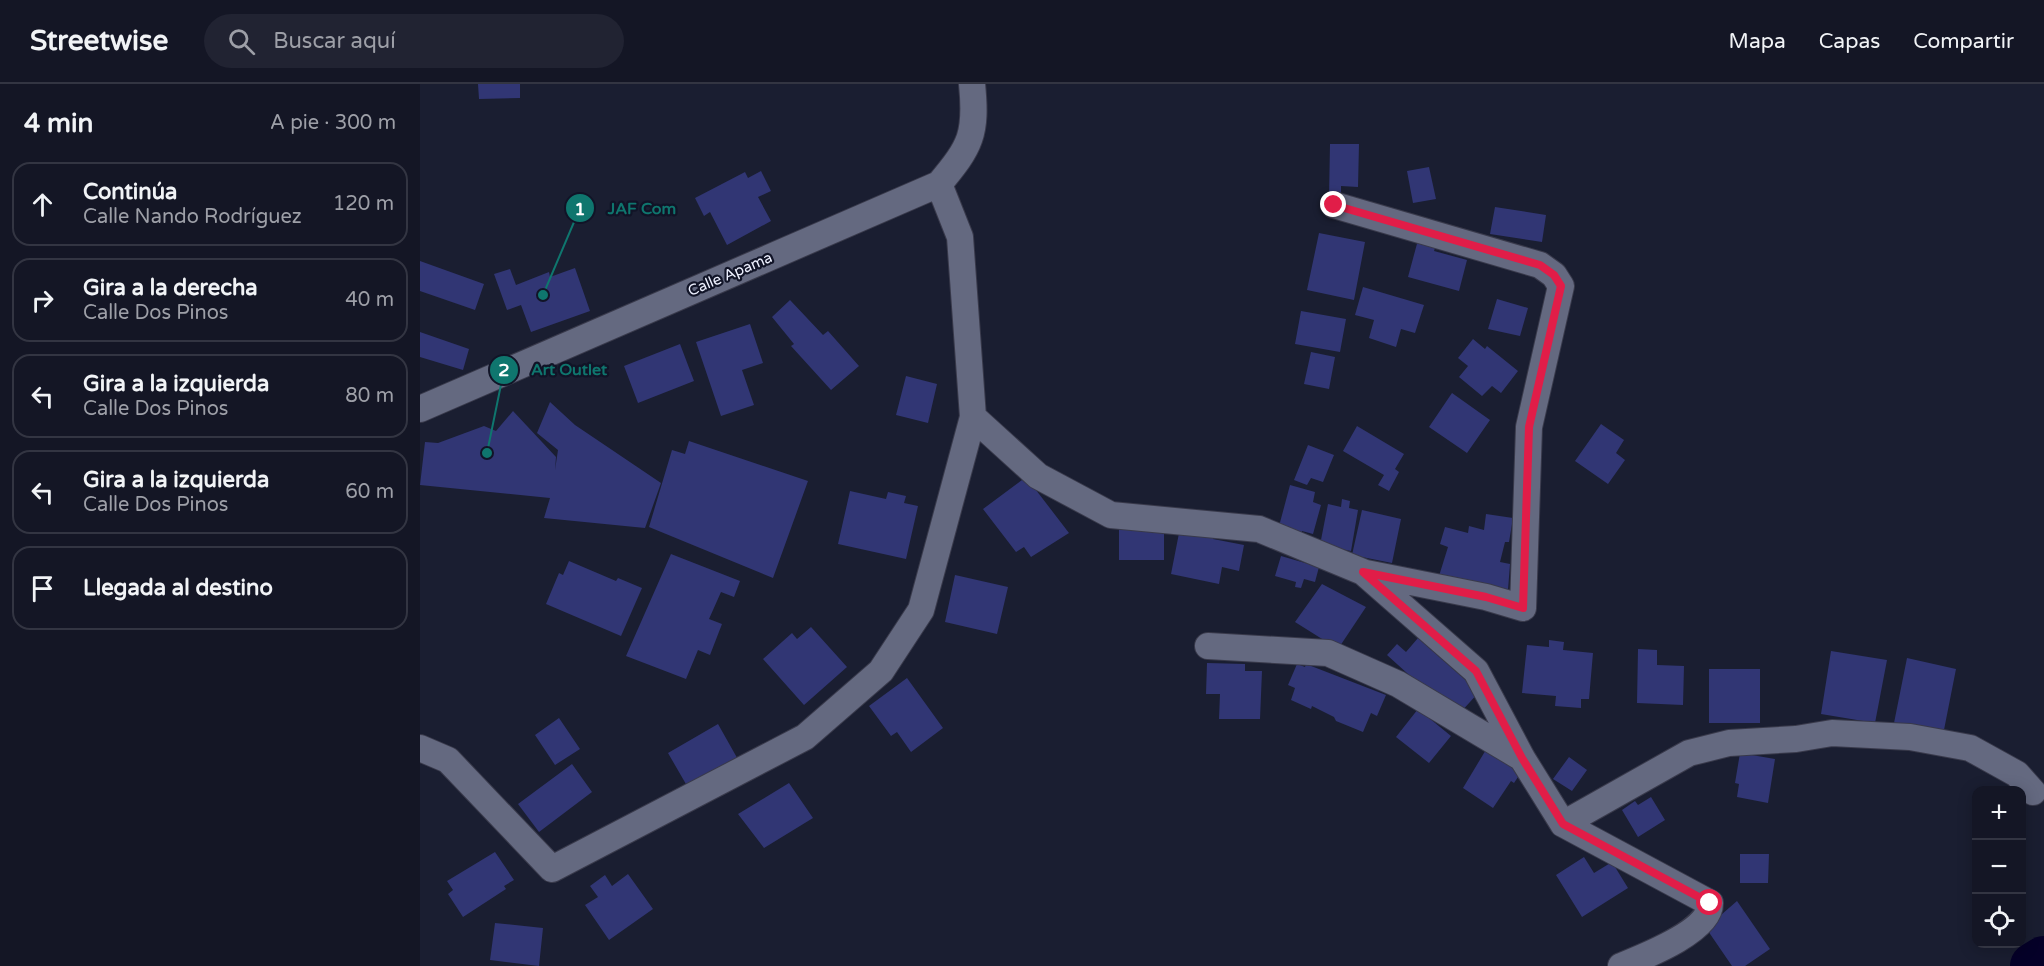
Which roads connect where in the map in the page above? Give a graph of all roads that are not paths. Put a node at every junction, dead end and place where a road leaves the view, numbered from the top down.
1 (972, 84) edge
2 (939, 184) junction
3 (1334, 205) dead end
4 (420, 409) edge
5 (973, 417) junction
6 (1363, 572) junction
7 (1208, 646) dead end
8 (420, 748) edge
9 (1522, 758) junction
10 (2033, 792) dead end
11 (1563, 824) junction
12 (1621, 966) edge

1 - 2 street, Calle Apama
2 - 4 street, Calle Apama
2 - 5 street
3 - 6 street
5 - 6 street
5 - 8 street
6 - 9 street
7 - 9 street
9 - 11 street
10 - 11 street
11 - 12 street

